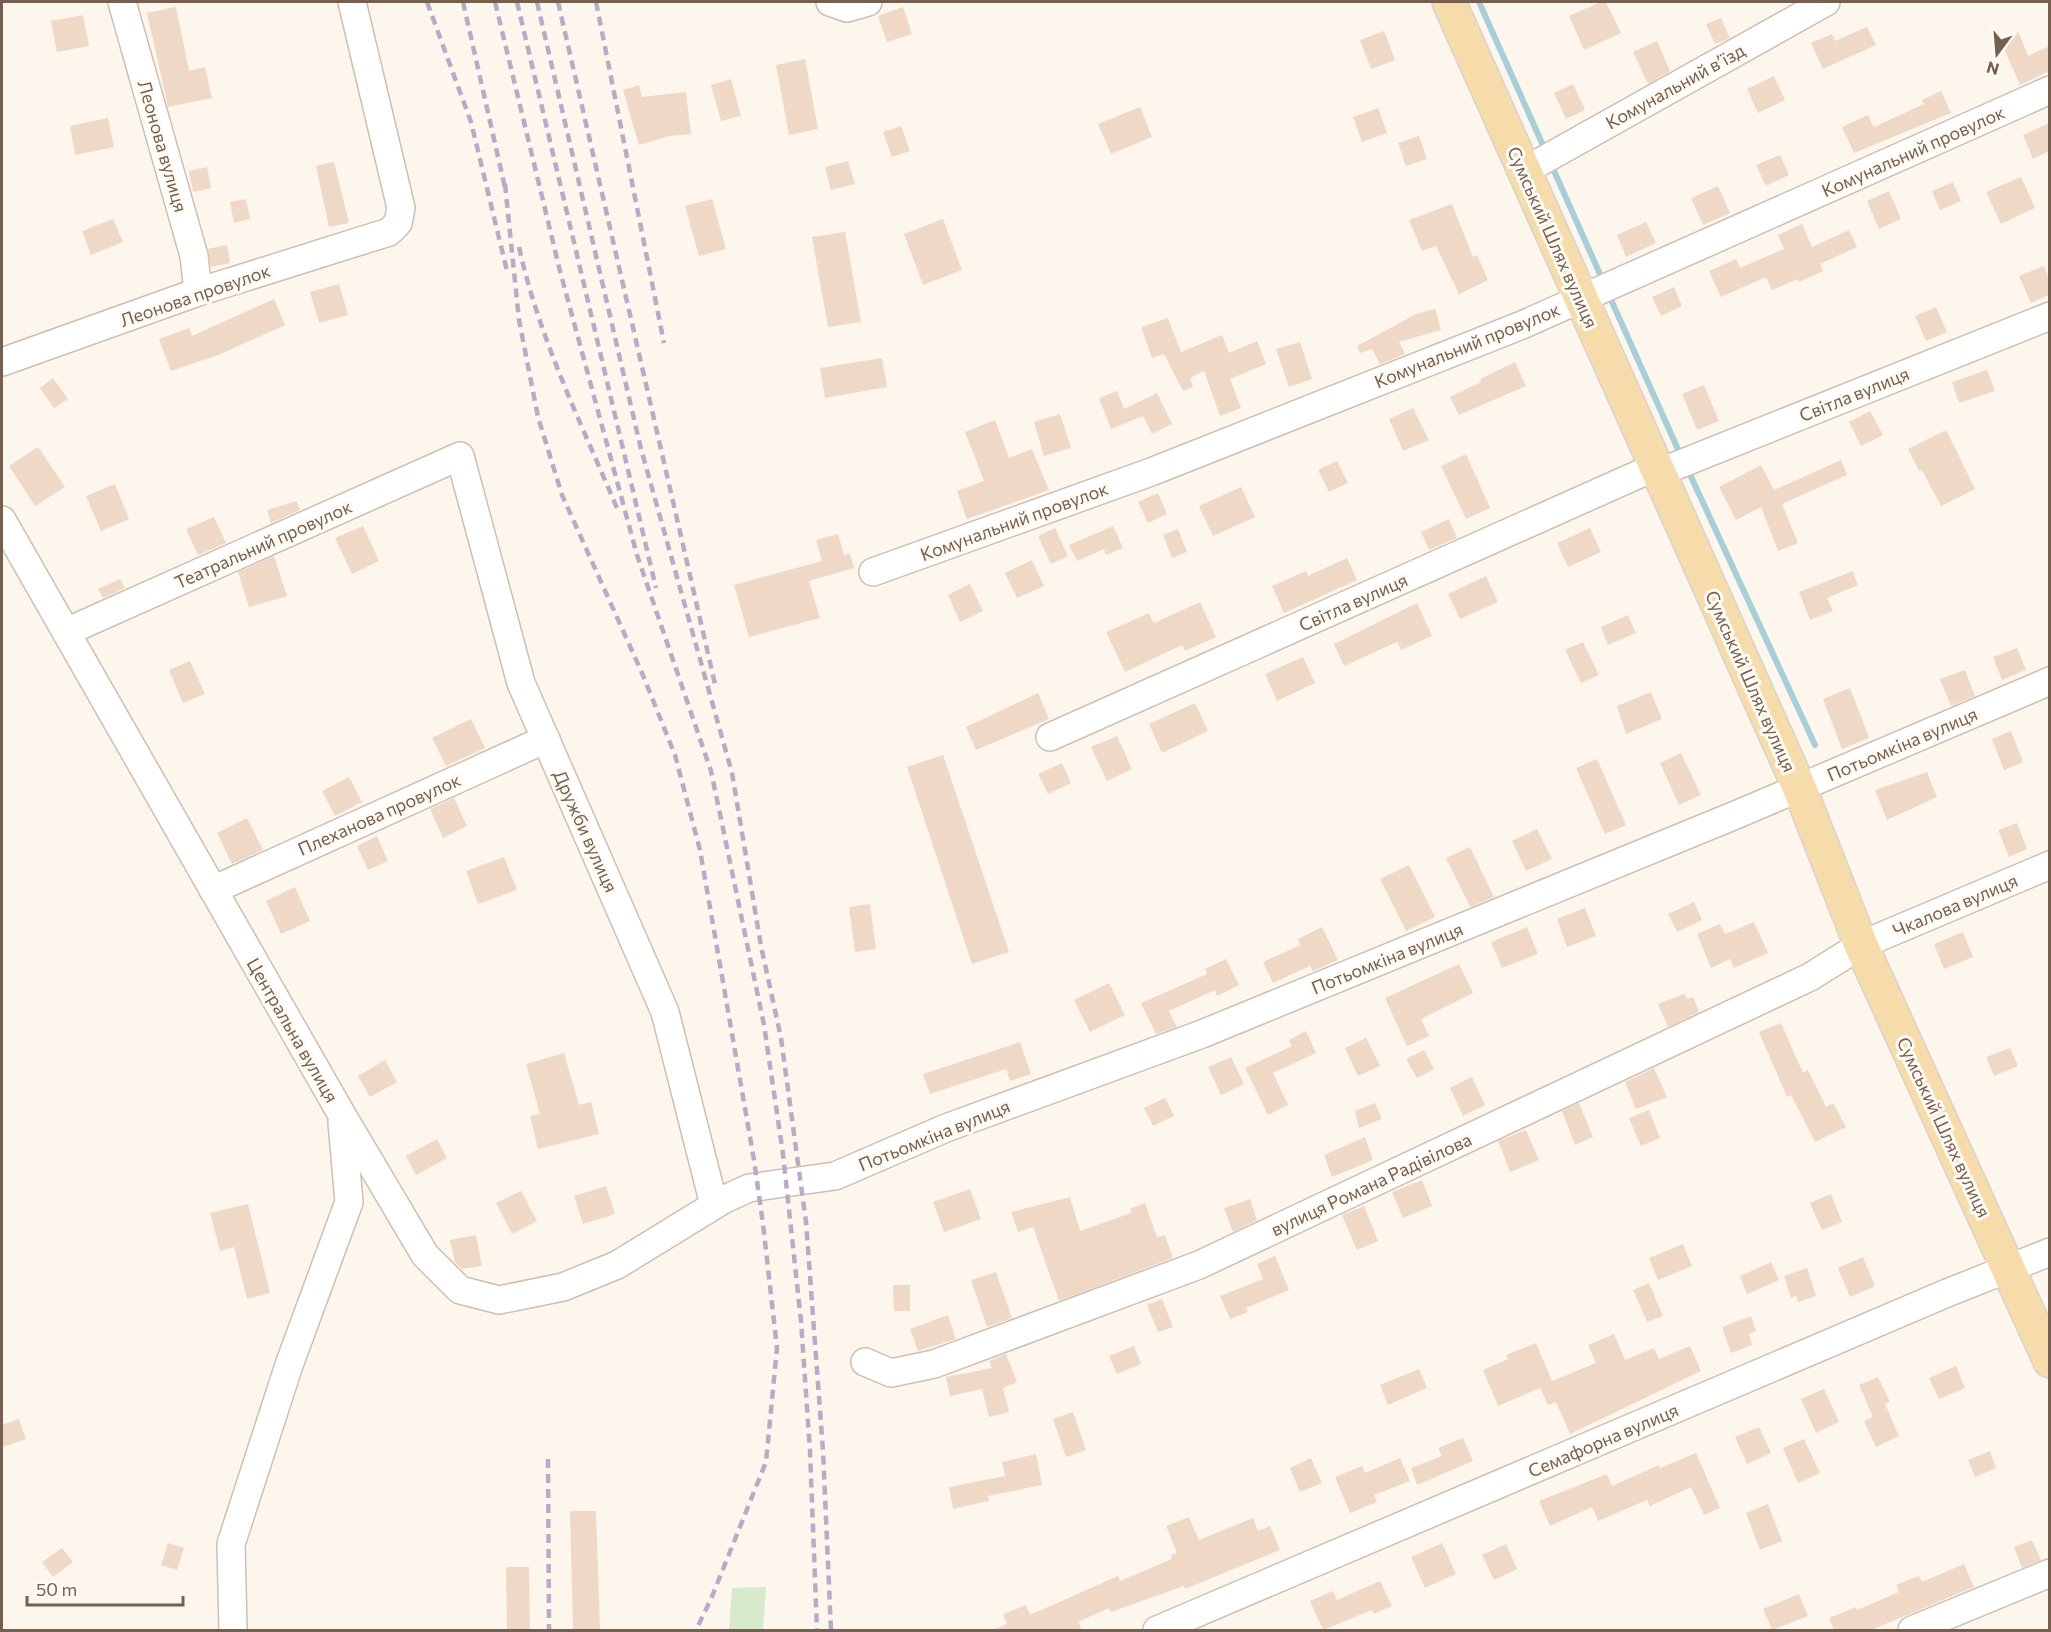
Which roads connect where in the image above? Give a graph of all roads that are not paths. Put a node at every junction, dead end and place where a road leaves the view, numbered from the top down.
1 (122, 2) edge
2 (352, 2) edge
3 (830, 2) edge
4 (868, 2) edge
5 (1449, 2) edge
6 (1826, 2) edge
7 (2049, 90) edge
8 (1524, 171) junction
9 (198, 292) junction
10 (1580, 298) junction
11 (2049, 316) edge
12 (2, 362) edge
13 (460, 456) joint
14 (1657, 470) junction
15 (2, 520) edge
16 (873, 572) dead end
17 (66, 632) junction
18 (2049, 681) edge
19 (1050, 737) dead end
20 (546, 739) junction
21 (1799, 787) junction
22 (2049, 866) edge
23 (213, 890) junction
24 (1861, 945) junction
25 (342, 1115) junction
26 (714, 1205) junction
27 (2049, 1252) edge
28 (2009, 1269) junction
29 (2049, 1361) edge
30 (865, 1362) dead end
31 (2049, 1573) edge
32 (233, 1630) edge
33 (1157, 1630) edge
34 (1912, 1630) edge

1 - 9 street, Леонова вулиця
2 - 9 street, Леонова провулок
3 - 4 street
5 - 8 main road, Сумський Шлях вулиця
6 - 8 street, Комунальний в’їзд
7 - 10 street, Комунальний провулок
8 - 10 main road, Сумський Шлях вулиця
9 - 12 street, Леонова провулок
10 - 14 main road, Сумський Шлях вулиця
10 - 16 street, Комунальний провулок
11 - 14 street, Світла вулиця
13 - 17 street, Театральний провулок
13 - 20 street, Дружби вулиця
14 - 19 street, Світла вулиця
14 - 21 main road, Сумський Шлях вулиця
15 - 17 street, Центральна вулиця
17 - 23 street, Центральна вулиця
18 - 21 street, Потьомкіна вулиця
20 - 23 street, Плеханова провулок
20 - 26 street, Дружби вулиця
21 - 24 main road, Сумський Шлях вулиця
21 - 26 street, Потьомкіна вулиця
22 - 24 street, Чкалова вулиця
23 - 25 street, Центральна вулиця
24 - 28 main road, Сумський Шлях вулиця
24 - 30 street, вулиця Романа Радівілова
25 - 26 street, Центральна вулиця
25 - 32 street
27 - 28 street, Семафорна вулиця
28 - 29 main road, Сумський Шлях вулиця
28 - 33 street, Семафорна вулиця
31 - 34 street

